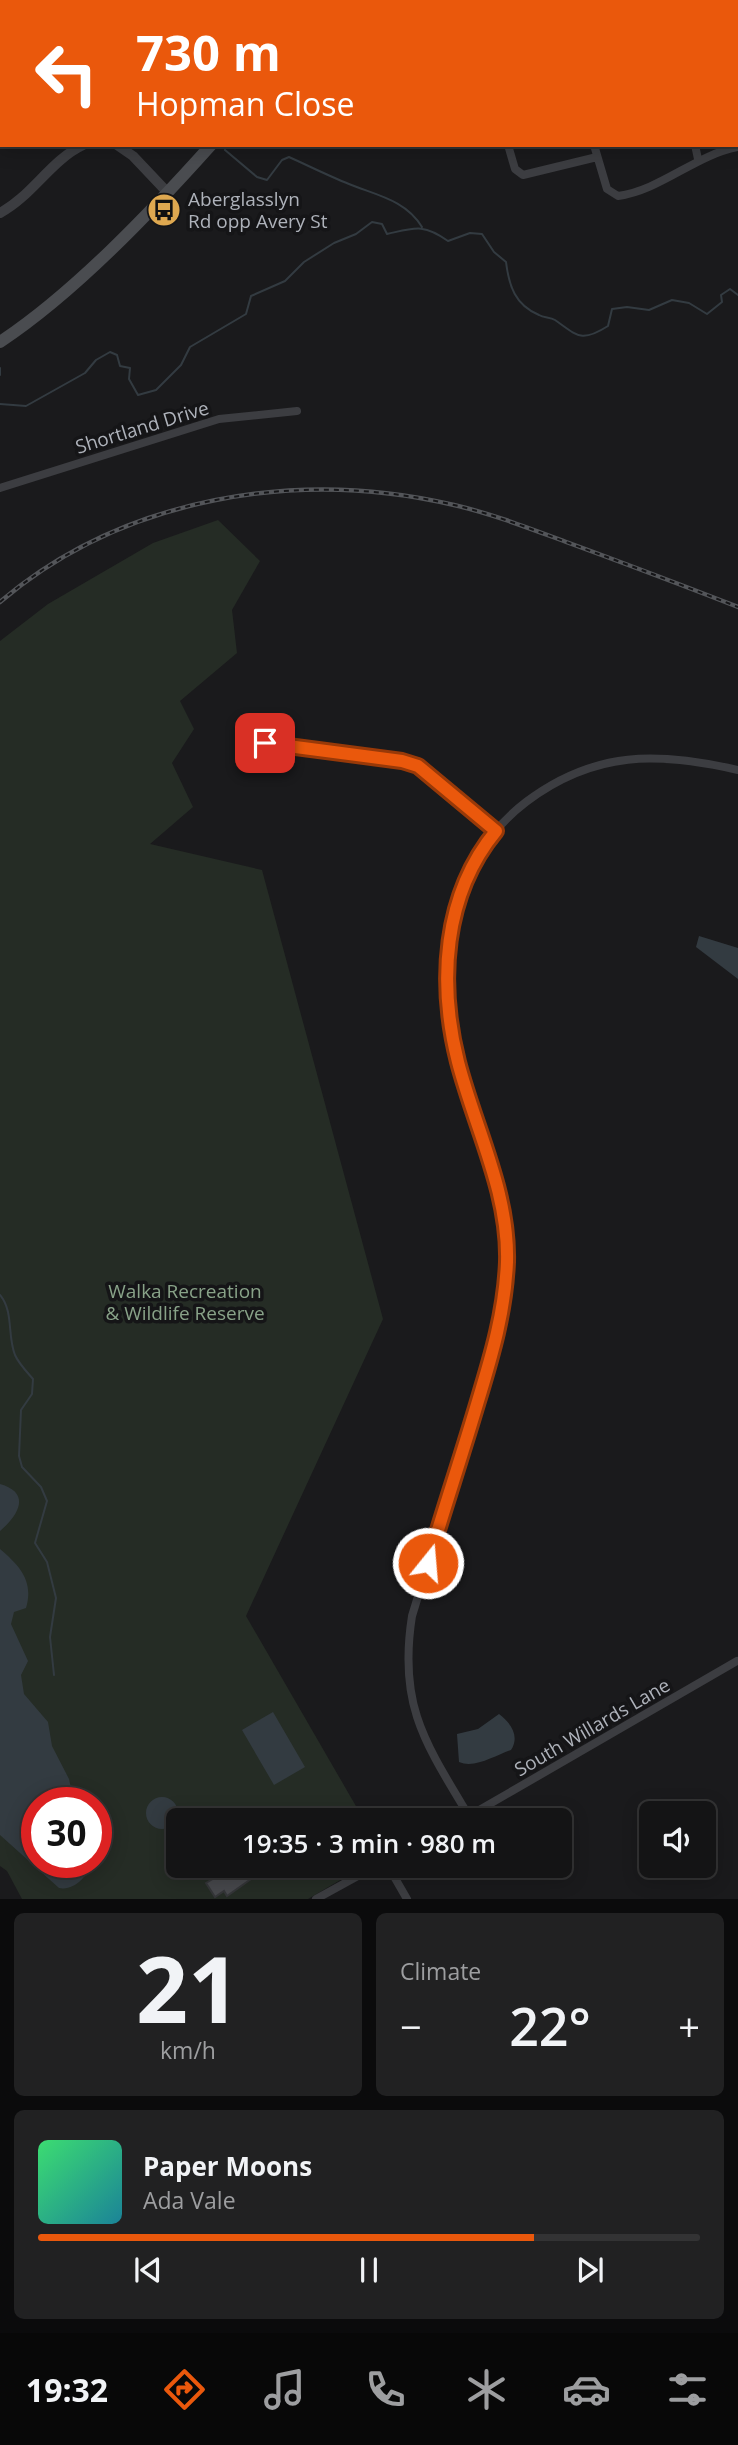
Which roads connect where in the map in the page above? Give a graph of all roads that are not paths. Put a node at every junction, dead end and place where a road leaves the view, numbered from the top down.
1 (79, 147) edge
2 (120, 147) edge
3 (209, 147) edge
4 (509, 147) edge
5 (594, 147) edge
6 (695, 147) edge
7 (738, 148) edge
8 (597, 157) junction
9 (698, 159) junction
10 (169, 193) junction
11 (0, 213) edge
12 (0, 342) edge
13 (297, 411) dead end
14 (0, 488) edge
15 (265, 743) dead end
16 (738, 770) edge
17 (496, 831) junction
18 (737, 1661) edge
19 (461, 1808) edge
20 (483, 1808) edge
21 (354, 1878) edge
22 (395, 1878) edge
23 (316, 1899) edge
24 (407, 1899) edge

1 - 11 street
2 - 10 street
3 - 10 main road
4 - 8 street
5 - 8 street
6 - 9 street
7 - 9 street
8 - 9 street
10 - 12 main road
13 - 14 street, Shortland Drive
15 - 17 street
16 - 17 street
17 - 19 street
18 - 20 street, South Willards Lane
21 - 23 street
22 - 24 street

